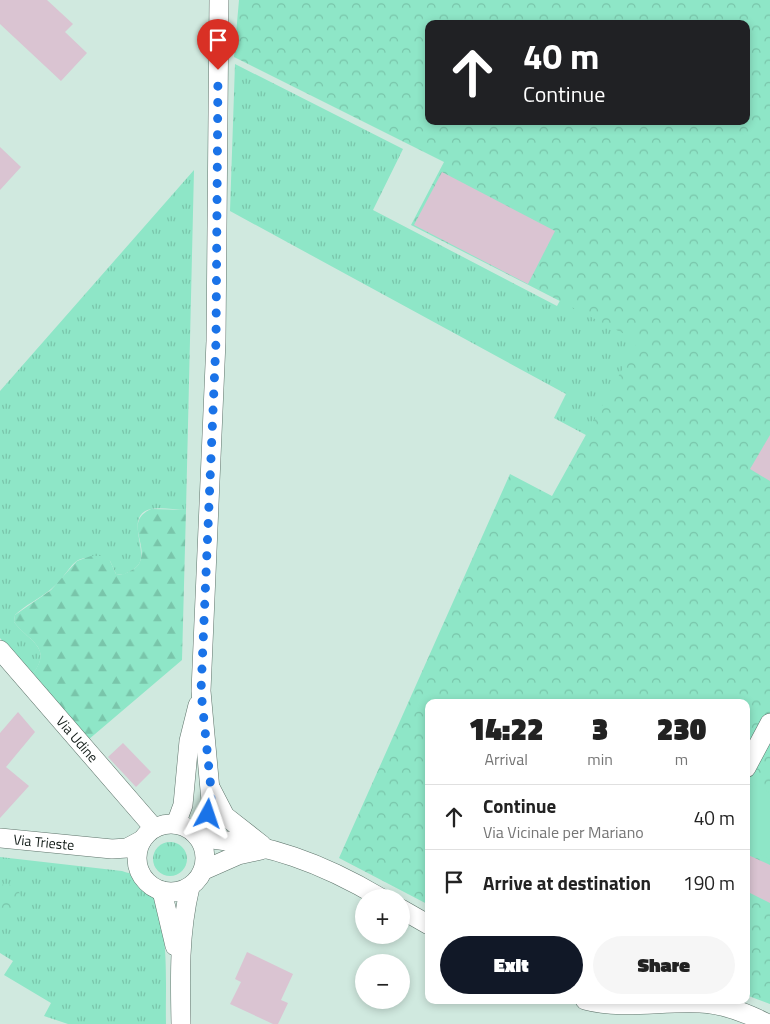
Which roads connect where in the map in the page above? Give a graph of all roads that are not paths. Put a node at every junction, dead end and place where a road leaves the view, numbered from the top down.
1 (219, 0) edge
2 (0, 650) edge
3 (201, 691) junction
4 (770, 723) edge
5 (750, 760) edge
6 (185, 785) junction
7 (211, 789) junction
8 (176, 824) junction
9 (148, 834) junction
10 (0, 838) edge
11 (199, 838) junction
12 (88, 846) junction
13 (267, 849) junction
14 (139, 870) junction
15 (204, 870) junction
16 (190, 887) junction
17 (365, 889) edge
18 (162, 891) junction
19 (410, 914) edge
20 (425, 923) edge
21 (179, 962) junction
22 (716, 1004) edge
23 (181, 1024) edge
24 (768, 1024) edge

1 - 3 street
2 - 9 street, Via Udine
3 - 6 street
3 - 7 street
4 - 5 street
6 - 7 street
6 - 8 street
7 - 11 street
7 - 13 street
8 - 9 street
8 - 11 street
9 - 12 street, Via Trieste
9 - 14 street
10 - 12 street, Via Trieste
11 - 13 street
11 - 15 street
12 - 14 street, Via Trieste
13 - 15 street
13 - 17 street
14 - 18 street
15 - 16 street
16 - 18 street
16 - 21 street
18 - 21 street
19 - 20 street
21 - 23 street
22 - 24 street

